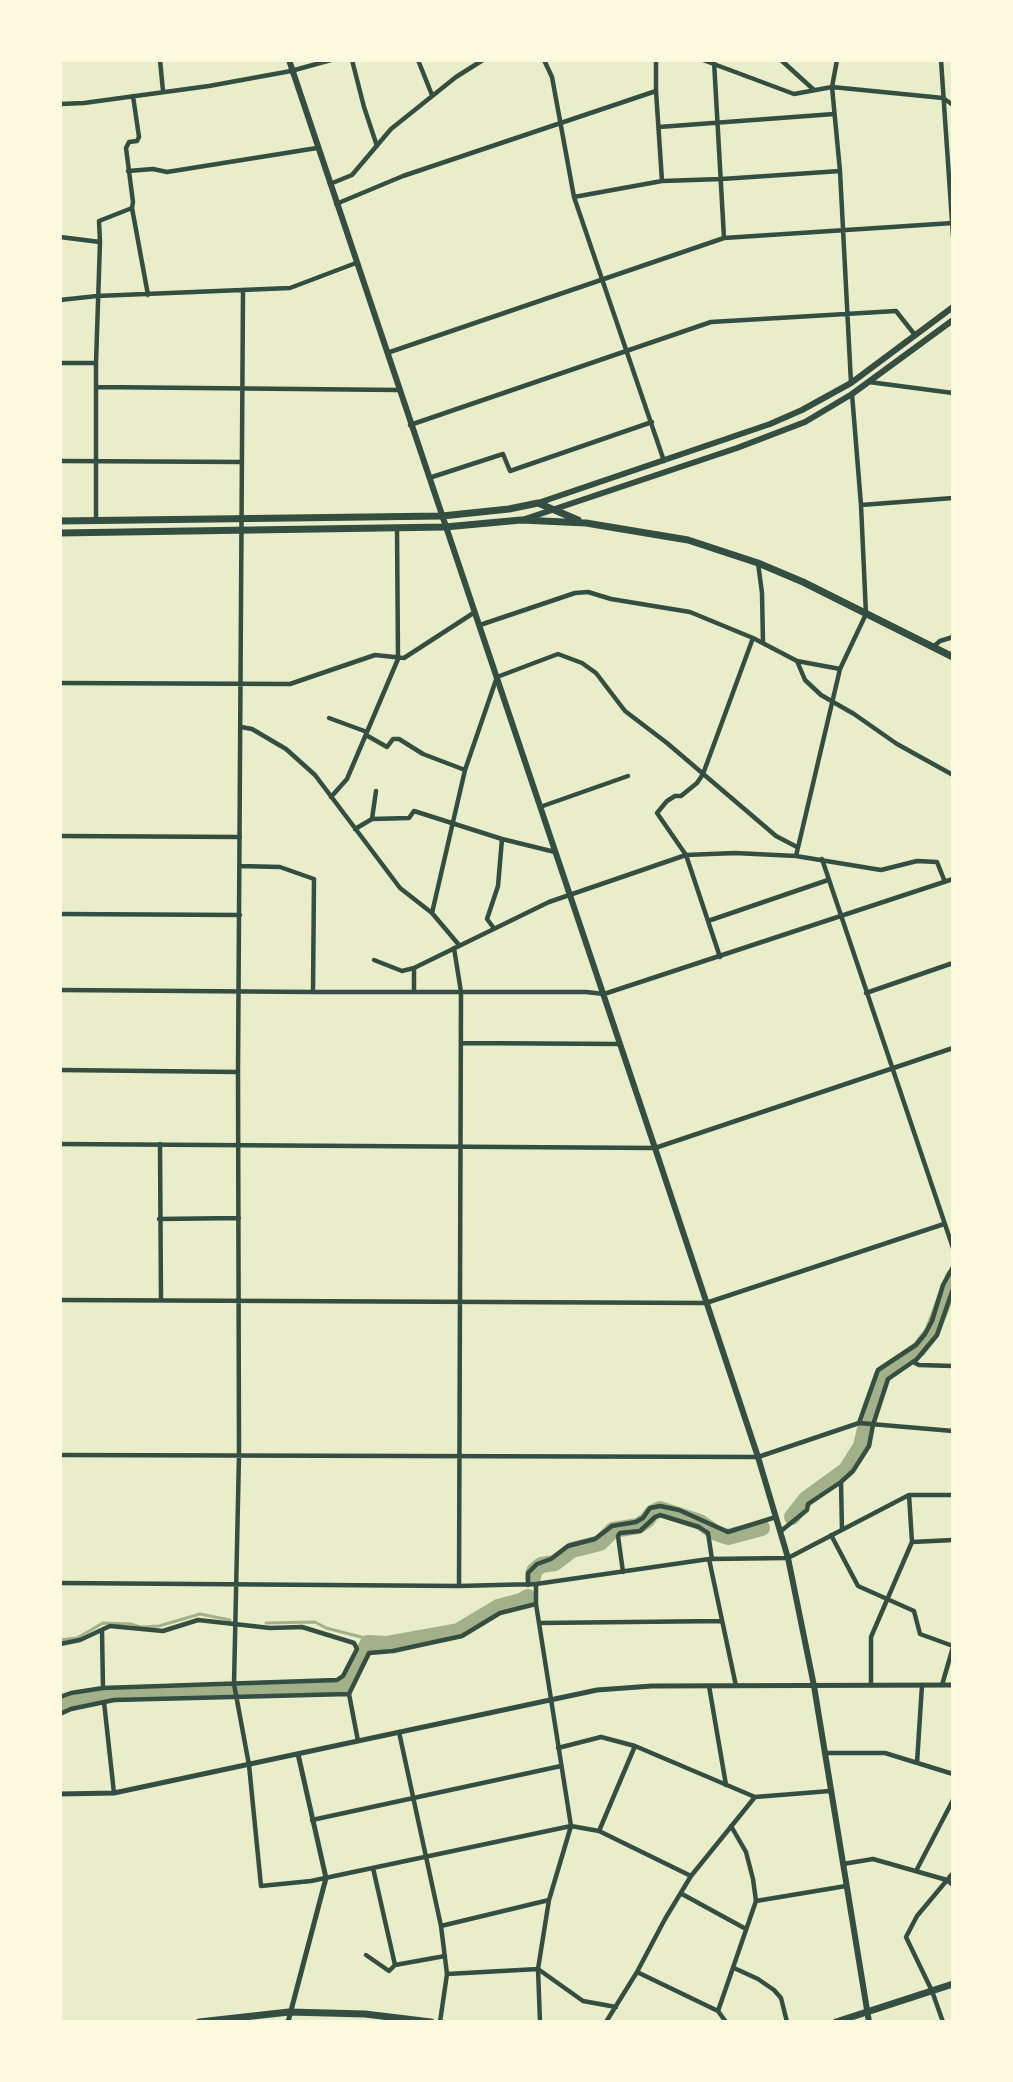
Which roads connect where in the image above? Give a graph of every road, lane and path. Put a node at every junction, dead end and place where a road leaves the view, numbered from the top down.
1 (160, 60) edge
2 (289, 60) edge
3 (331, 60) edge
4 (352, 60) edge
5 (418, 60) edge
6 (483, 60) edge
7 (544, 60) edge
8 (656, 60) edge
9 (703, 60) edge
10 (781, 60) edge
11 (837, 60) edge
12 (941, 60) edge
13 (714, 62) edge
14 (291, 71) junction
15 (832, 87) junction
16 (814, 90) junction
17 (163, 91) junction
18 (656, 91) junction
19 (432, 94) junction
20 (133, 96) junction
21 (944, 98) junction
22 (60, 104) edge
23 (953, 105) edge
24 (834, 114) junction
25 (718, 122) junction
26 (560, 123) junction
27 (659, 127) junction
28 (377, 146) junction
29 (317, 148) junction
30 (128, 171) junction
31 (840, 171) junction
32 (722, 179) junction
33 (662, 181) junction
34 (330, 184) junction
35 (574, 197) junction
36 (336, 204) junction
37 (132, 208) junction
38 (952, 223) edge
39 (842, 231) junction
40 (953, 236) edge
41 (60, 237) edge
42 (724, 238) junction
43 (100, 242) junction
44 (356, 263) junction
45 (602, 280) junction
46 (243, 290) junction
47 (148, 295) junction
48 (97, 296) junction
49 (60, 300) edge
50 (953, 307) edge
51 (848, 313) junction
52 (953, 320) edge
53 (915, 335) junction
54 (627, 350) junction
55 (387, 353) junction
56 (60, 363) edge
57 (96, 363) junction
58 (869, 382) junction
59 (851, 383) junction
60 (96, 387) junction
61 (243, 388) junction
62 (399, 390) junction
63 (953, 393) edge
64 (852, 394) junction
65 (652, 422) junction
66 (410, 425) junction
67 (60, 461) edge
68 (95, 461) junction
69 (664, 461) junction
70 (242, 462) junction
71 (429, 478) junction
72 (953, 498) edge
73 (538, 503) junction
74 (861, 505) junction
75 (553, 511) junction
76 (442, 516) junction
77 (241, 519) junction
78 (521, 520) junction
79 (60, 521) edge
80 (96, 521) junction
81 (586, 523) junction
82 (445, 527) junction
83 (397, 528) junction
84 (241, 530) junction
85 (60, 533) edge
86 (758, 563) junction
87 (475, 612) junction
88 (866, 614) junction
89 (480, 625) junction
90 (953, 637) edge
91 (753, 638) junction
92 (763, 643) junction
93 (933, 647) junction
94 (953, 657) edge
95 (398, 658) junction
96 (797, 661) junction
97 (840, 669) junction
98 (497, 677) junction
99 (60, 683) edge
100 (241, 684) junction
101 (833, 702) junction
102 (329, 718) dead end
103 (241, 727) junction
104 (366, 734) junction
105 (465, 770) junction
106 (704, 774) junction
107 (953, 775) edge
108 (628, 776) dead end
109 (376, 790) dead end
110 (331, 797) junction
111 (540, 807) junction
112 (372, 819) junction
113 (452, 824) junction
114 (356, 829) junction
115 (60, 836) edge
116 (240, 837) junction
117 (502, 839) junction
118 (797, 847) junction
119 (555, 852) junction
120 (686, 855) junction
121 (796, 856) junction
122 (822, 859) junction
123 (240, 866) junction
124 (953, 879) edge
125 (828, 880) junction
126 (945, 882) junction
127 (570, 895) junction
128 (60, 914) edge
129 (432, 914) junction
130 (240, 915) junction
131 (840, 915) junction
132 (708, 921) junction
133 (493, 927) junction
134 (456, 946) junction
135 (720, 957) junction
136 (374, 960) dead end
137 (953, 963) edge
138 (414, 968) junction
139 (60, 990) edge
140 (239, 991) junction
141 (313, 992) junction
142 (414, 992) junction
143 (461, 992) junction
144 (866, 993) junction
145 (604, 994) junction
146 (461, 1043) junction
147 (619, 1044) junction
148 (953, 1048) edge
149 (891, 1069) junction
150 (60, 1070) edge
151 (238, 1072) junction
152 (60, 1144) edge
153 (159, 1144) junction
154 (238, 1145) junction
155 (460, 1146) junction
156 (655, 1148) junction
157 (239, 1218) junction
158 (159, 1219) junction
159 (944, 1224) junction
160 (953, 1248) edge
161 (953, 1267) edge
162 (953, 1289) edge
163 (60, 1300) edge
164 (160, 1300) junction
165 (240, 1300) junction
166 (461, 1303) junction
167 (706, 1303) junction
168 (913, 1362) junction
169 (953, 1366) edge
170 (866, 1424) junction
171 (953, 1431) edge
172 (60, 1455) edge
173 (239, 1455) junction
174 (461, 1456) junction
175 (758, 1457) junction
176 (841, 1482) junction
177 (909, 1495) junction
178 (953, 1495) edge
179 (776, 1517) junction
180 (842, 1530) junction
181 (781, 1531) junction
182 (831, 1535) junction
183 (953, 1540) edge
184 (912, 1542) junction
185 (788, 1558) junction
186 (711, 1559) junction
187 (623, 1572) junction
188 (60, 1583) edge
189 (237, 1584) junction
190 (536, 1584) junction
191 (528, 1585) junction
192 (459, 1586) junction
193 (888, 1600) junction
194 (536, 1605) junction
195 (722, 1621) junction
196 (539, 1623) junction
197 (236, 1624) junction
198 (102, 1630) junction
199 (60, 1644) edge
200 (953, 1646) edge
201 (871, 1685) junction
202 (922, 1685) junction
203 (942, 1685) junction
204 (953, 1685) edge
205 (234, 1686) junction
206 (709, 1686) junction
207 (736, 1686) junction
208 (814, 1686) junction
209 (103, 1688) junction
210 (349, 1694) junction
211 (235, 1695) junction
212 (60, 1697) edge
213 (550, 1698) junction
214 (104, 1702) junction
215 (60, 1714) edge
216 (399, 1732) junction
217 (358, 1741) junction
218 (635, 1746) junction
219 (558, 1748) junction
220 (825, 1753) junction
221 (298, 1754) junction
222 (917, 1763) junction
223 (249, 1765) junction
224 (561, 1766) junction
225 (953, 1774) edge
226 (726, 1785) junction
227 (830, 1791) junction
228 (114, 1793) junction
229 (60, 1794) edge
230 (755, 1797) junction
231 (413, 1799) junction
232 (953, 1800) edge
233 (312, 1820) junction
234 (571, 1826) junction
235 (731, 1826) junction
236 (599, 1831) junction
237 (425, 1856) junction
238 (843, 1864) junction
239 (373, 1868) junction
240 (916, 1871) junction
241 (953, 1873) edge
242 (692, 1876) junction
243 (326, 1878) junction
244 (947, 1880) junction
245 (953, 1885) edge
246 (846, 1886) junction
247 (682, 1894) junction
248 (549, 1900) junction
249 (756, 1901) junction
250 (441, 1926) junction
251 (746, 1929) junction
252 (366, 1955) dead end
253 (445, 1956) junction
254 (395, 1965) junction
255 (734, 1968) junction
256 (538, 1969) junction
257 (637, 1972) junction
258 (447, 1974) junction
259 (953, 1984) edge
260 (932, 1991) junction
261 (616, 2007) junction
262 (718, 2011) junction
263 (289, 2012) junction
264 (867, 2013) junction
265 (199, 2022) edge
266 (288, 2022) edge
267 (431, 2022) edge
268 (440, 2022) edge
269 (540, 2022) edge
270 (606, 2022) edge
271 (726, 2022) edge
272 (787, 2022) edge
273 (836, 2022) edge
274 (869, 2022) edge
275 (943, 2022) edge

1 - 17 street
2 - 14 main road
3 - 14 street
4 - 28 street
5 - 19 street
6 - 19 street
7 - 26 street
8 - 18 street
9 - 13 street
10 - 16 street
11 - 15 street
12 - 21 street
13 - 16 street
13 - 25 street
14 - 17 street
14 - 29 main road
15 - 16 street
15 - 21 street
15 - 24 street
17 - 20 street
18 - 26 street
18 - 27 street
19 - 28 street
20 - 22 street
20 - 30 street
21 - 23 street
21 - 38 street
24 - 25 street
24 - 31 street
25 - 27 street
25 - 32 street
26 - 35 street
26 - 36 street
27 - 33 street
28 - 34 street
29 - 30 street
29 - 34 main road
30 - 37 street
31 - 32 street
31 - 39 street
32 - 33 street
32 - 42 street
33 - 35 street
34 - 36 main road
35 - 45 street
36 - 44 main road
37 - 43 street
37 - 47 street
38 - 39 street
38 - 40 street
39 - 42 street
39 - 51 street
41 - 43 street
42 - 45 street
43 - 48 street
44 - 46 street
44 - 55 main road
45 - 54 street
45 - 55 street
46 - 47 street
46 - 61 street
47 - 48 street
48 - 49 street
48 - 57 street
50 - 53 main road
51 - 53 street
51 - 54 street
51 - 59 street
52 - 58 main road
53 - 59 main road
54 - 65 street
54 - 66 street
55 - 62 main road
56 - 57 street
57 - 60 street
58 - 63 street
58 - 64 main road
59 - 69 main road
60 - 61 street
60 - 68 street
61 - 62 street
61 - 70 street
62 - 66 main road
64 - 74 street
64 - 75 main road
65 - 69 street
65 - 71 street
66 - 71 main road
67 - 68 street
68 - 70 street
68 - 80 street
69 - 73 main road
70 - 77 street
71 - 76 main road
72 - 74 street
73 - 75 main road
73 - 76 main road
74 - 88 street
75 - 78 main road
75 - 81 main road
76 - 77 main road
76 - 82 main road
77 - 80 main road
77 - 84 street
78 - 81 main road
78 - 82 main road
79 - 80 main road
81 - 86 main road
82 - 83 main road
82 - 87 main road
83 - 84 main road
83 - 95 street
84 - 85 main road
84 - 100 street
86 - 88 main road
86 - 92 street
87 - 89 main road
87 - 95 street
88 - 93 main road
88 - 97 street
89 - 91 street
89 - 98 main road
90 - 93 street
91 - 92 street
91 - 106 street
92 - 96 street
93 - 94 main road
95 - 100 street
95 - 104 street
96 - 97 street
96 - 101 street
97 - 101 street
98 - 105 street
98 - 106 street
98 - 111 main road
99 - 100 street
100 - 103 street
101 - 107 street
101 - 118 street
102 - 104 street
103 - 110 street
103 - 116 street
104 - 105 street
104 - 110 street
105 - 113 street
106 - 118 street
106 - 120 street
108 - 111 street
109 - 112 street
110 - 114 street
111 - 119 main road
112 - 113 street
112 - 114 street
113 - 117 street
113 - 129 street
114 - 129 street
115 - 116 street
116 - 123 street
117 - 119 street
117 - 133 street
118 - 121 street
119 - 127 main road
120 - 121 street
120 - 127 street
120 - 132 street
121 - 122 street
122 - 125 street
122 - 126 street
123 - 130 street
123 - 141 street
124 - 126 street
125 - 131 street
125 - 132 street
126 - 131 street
127 - 133 street
127 - 145 main road
128 - 130 street
129 - 134 street
130 - 140 street
131 - 135 street
131 - 144 street
132 - 135 street
133 - 134 street
134 - 138 street
134 - 143 street
135 - 145 street
136 - 138 street
137 - 144 street
138 - 142 street
139 - 140 street
140 - 141 street
140 - 151 street
141 - 142 street
142 - 143 street
143 - 145 street
143 - 146 street
144 - 149 street
145 - 147 main road
146 - 147 street
146 - 155 street
147 - 156 main road
148 - 149 street
149 - 156 street
149 - 159 street
150 - 151 street
151 - 154 street
152 - 153 street
153 - 154 street
153 - 158 street
154 - 155 street
154 - 157 street
155 - 156 street
155 - 166 street
156 - 167 main road
157 - 158 street
157 - 165 street
158 - 164 street
159 - 160 street
159 - 167 street
161 - 170 street
162 - 168 street
163 - 164 street
164 - 165 street
165 - 166 street
165 - 173 street
166 - 167 street
166 - 174 street
167 - 175 main road
168 - 169 street
168 - 170 street
170 - 171 street
170 - 175 street
170 - 176 street
172 - 173 street
173 - 174 street
173 - 189 street
174 - 175 street
174 - 192 street
175 - 179 main road
176 - 180 street
176 - 181 street
177 - 178 street
177 - 180 street
177 - 184 street
179 - 181 main road
179 - 191 street
180 - 182 street
181 - 185 main road
182 - 185 street
182 - 193 street
183 - 184 street
184 - 193 street
185 - 186 street
185 - 208 main road
186 - 187 street
186 - 187 street
186 - 195 street
187 - 190 street
188 - 189 street
189 - 192 street
189 - 197 street
190 - 191 street
190 - 194 street
191 - 192 street
193 - 200 street
193 - 201 street
194 - 196 street
194 - 210 street
195 - 196 street
195 - 207 street
196 - 213 street
197 - 198 street
197 - 205 street
197 - 205 street
198 - 199 street
198 - 209 street
200 - 203 street
201 - 202 street
201 - 208 street
202 - 203 street
202 - 222 street
203 - 204 street
205 - 209 street
205 - 211 street
206 - 207 street
206 - 213 street
206 - 226 street
207 - 208 street
208 - 220 main road
209 - 212 street
210 - 211 street
210 - 217 street
211 - 214 street
211 - 223 street
213 - 216 street
213 - 219 street
214 - 215 street
214 - 228 street
216 - 217 street
216 - 231 street
217 - 221 street
218 - 219 street
218 - 226 street
218 - 236 street
219 - 224 street
220 - 222 street
220 - 227 main road
221 - 223 street
221 - 233 street
222 - 225 street
223 - 228 street
223 - 243 street
224 - 231 street
224 - 234 street
226 - 230 street
227 - 230 street
227 - 238 main road
228 - 229 street
230 - 235 street
231 - 233 street
231 - 237 street
232 - 240 street
233 - 243 street
234 - 236 street
234 - 237 street
234 - 248 street
235 - 242 street
235 - 249 street
236 - 242 street
237 - 239 street
237 - 250 street
238 - 240 street
238 - 246 main road
239 - 243 street
239 - 254 street
240 - 244 street
241 - 244 street
242 - 247 street
243 - 263 street
244 - 245 street
244 - 260 street
246 - 249 street
246 - 264 main road
247 - 251 street
247 - 257 street
248 - 250 street
248 - 256 street
249 - 251 street
250 - 253 street
251 - 255 street
252 - 254 street
253 - 254 street
253 - 258 street
255 - 262 street
255 - 272 street
256 - 258 street
256 - 261 street
256 - 269 street
257 - 261 street
257 - 262 street
258 - 268 street
259 - 260 main road
260 - 264 main road
260 - 275 street
261 - 270 street
262 - 271 street
263 - 265 main road
263 - 266 street
263 - 267 main road
264 - 273 main road
264 - 274 main road

